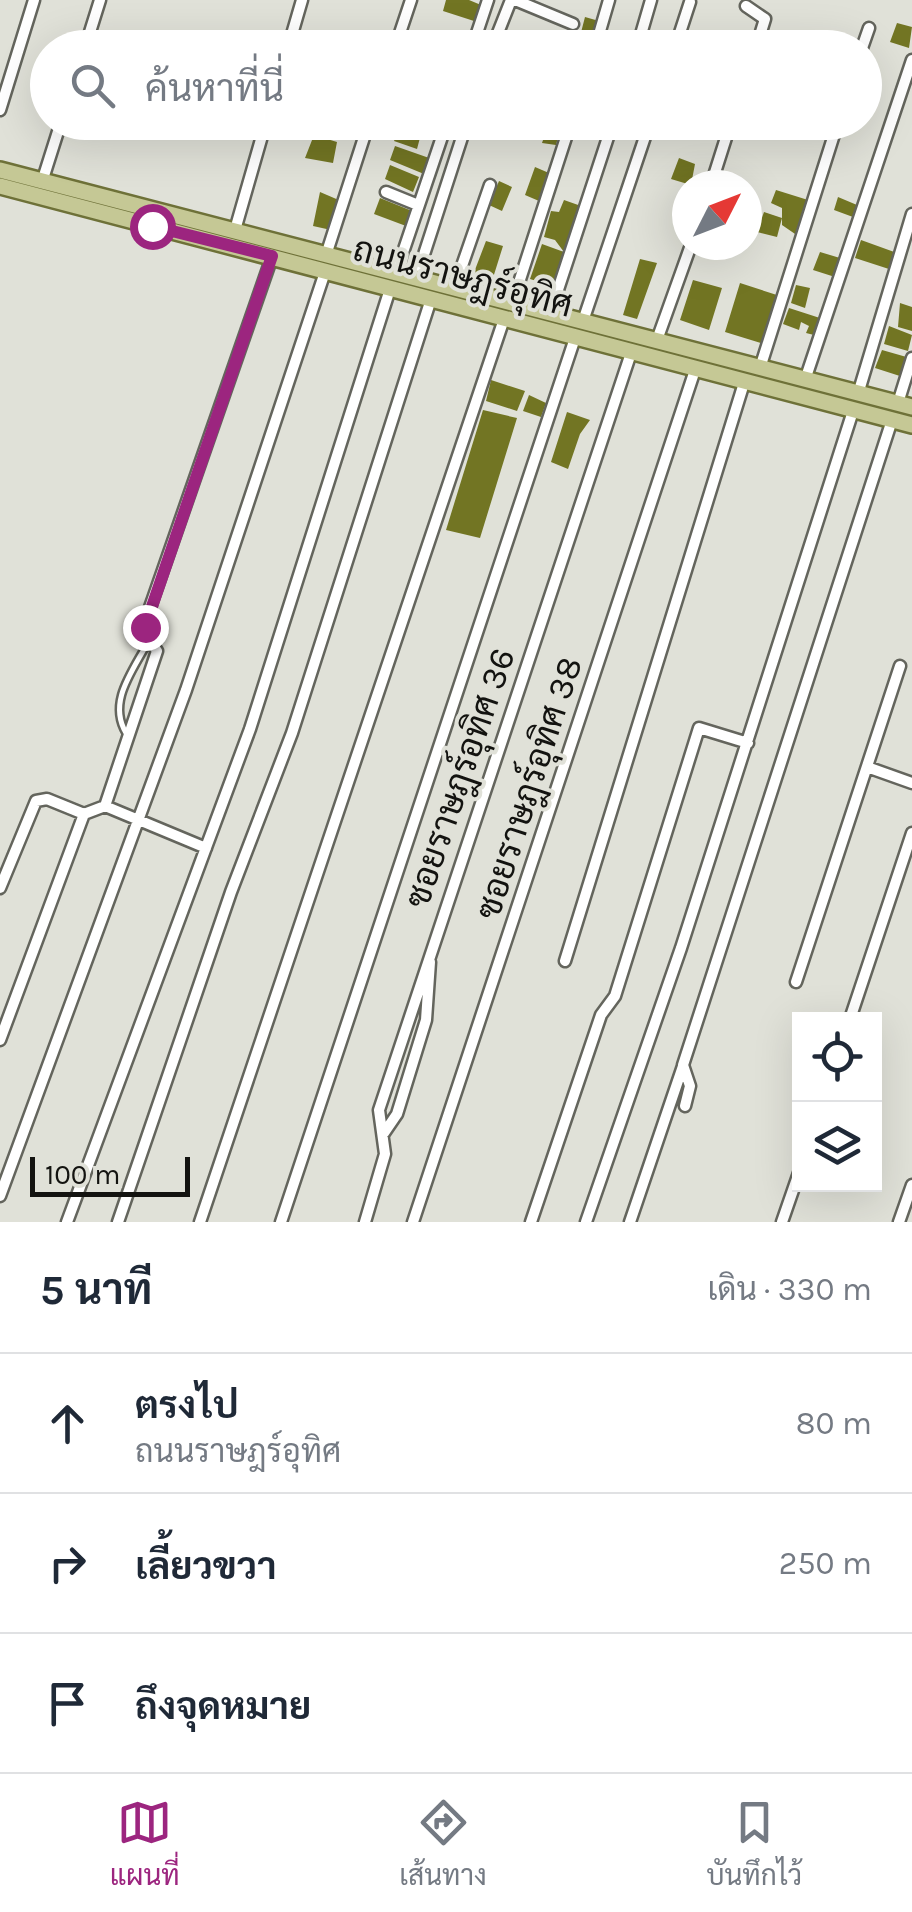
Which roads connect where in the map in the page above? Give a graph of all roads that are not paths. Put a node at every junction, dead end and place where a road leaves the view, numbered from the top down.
1 (34, 0) edge
2 (100, 0) edge
3 (302, 0) edge
4 (410, 0) edge
5 (488, 0) edge
6 (513, 0) edge
7 (609, 0) edge
8 (651, 0) edge
9 (690, 2) edge
10 (746, 6) dead end
11 (573, 24) dead end
12 (91, 30) edge
13 (293, 30) edge
14 (401, 30) edge
15 (478, 30) edge
16 (500, 30) edge
17 (600, 30) edge
18 (642, 30) edge
19 (681, 30) edge
20 (762, 30) edge
21 (912, 60) edge
22 (0, 110) edge
23 (55, 140) edge
24 (261, 140) edge
25 (364, 140) edge
26 (441, 140) edge
27 (461, 140) edge
28 (565, 140) edge
29 (607, 140) edge
30 (644, 140) edge
31 (725, 140) edge
32 (832, 140) edge
33 (0, 170) edge
34 (716, 170) edge
35 (42, 182) junction
36 (490, 185) dead end
37 (0, 186) edge
38 (386, 192) dead end
39 (418, 205) junction
40 (912, 214) edge
41 (235, 230) junction
42 (256, 234) junction
43 (253, 252) junction
44 (327, 252) junction
45 (272, 256) junction
46 (686, 260) edge
47 (397, 270) junction
48 (325, 272) junction
49 (417, 276) junction
50 (454, 286) junction
51 (390, 289) junction
52 (431, 299) junction
53 (512, 301) junction
54 (550, 312) junction
55 (504, 318) junction
56 (584, 321) junction
57 (575, 338) junction
58 (657, 340) junction
59 (631, 353) junction
60 (912, 358) edge
61 (760, 368) junction
62 (695, 370) junction
63 (806, 380) junction
64 (744, 384) junction
65 (858, 394) junction
66 (905, 405) edge
67 (852, 410) junction
68 (892, 420) junction
69 (912, 425) edge
70 (149, 640) junction
71 (900, 666) dead end
72 (130, 740) junction
73 (748, 743) junction
74 (867, 767) junction
75 (912, 784) edge
76 (105, 806) junction
77 (84, 814) junction
78 (138, 822) junction
79 (912, 833) edge
80 (206, 848) junction
81 (0, 888) edge
82 (430, 951) junction
83 (565, 961) dead end
84 (796, 982) dead end
85 (853, 1012) edge
86 (0, 1040) edge
87 (683, 1065) junction
88 (685, 1106) dead end
89 (384, 1133) junction
90 (912, 1185) edge
91 (792, 1192) edge
92 (0, 1196) edge
93 (67, 1222) edge
94 (118, 1222) edge
95 (200, 1222) edge
96 (281, 1222) edge
97 (365, 1222) edge
98 (414, 1222) edge
99 (532, 1222) edge
100 (586, 1222) edge
101 (630, 1222) edge
102 (782, 1222) edge
103 (899, 1222) edge

1 - 22 street
2 - 12 street
3 - 13 street
4 - 14 street
5 - 15 street
6 - 11 street
6 - 16 street
7 - 17 street
8 - 18 street
9 - 19 street
10 - 20 street
21 - 63 street
23 - 35 street
24 - 41 street
25 - 44 street
26 - 39 street
27 - 49 street
28 - 53 street
29 - 54 street
30 - 56 street
31 - 34 street
32 - 61 street
33 - 35 main road, ถนนราษฎร์อุทิศ
35 - 41 main road, ถนนราษฎร์อุทิศ
36 - 50 street
37 - 43 main road, ถนนราษฎร์อุทิศ
38 - 39 street
39 - 47 street
40 - 65 street
41 - 42 main road, ถนนราษฎร์อุทิศ
42 - 43 main road
42 - 44 main road, ถนนราษฎร์อุทิศ
43 - 45 main road, ถนนราษฎร์อุทิศ
44 - 47 main road, ถนนราษฎร์อุทิศ
45 - 48 main road, ถนนราษฎร์อุทิศ
45 - 70 street
46 - 58 street
47 - 49 main road, ถนนราษฎร์อุทิศ
48 - 51 main road, ถนนราษฎร์อุทิศ
48 - 78 street
49 - 50 main road, ถนนราษฎร์อุทิศ
50 - 53 main road, ถนนราษฎร์อุทิศ
51 - 52 main road, ถนนราษฎร์อุทิศ
51 - 80 street
52 - 55 main road, ถนนราษฎร์อุทิศ
52 - 94 street
53 - 54 main road, ถนนราษฎร์อุทิศ
54 - 56 main road, ถนนราษฎร์อุทิศ
55 - 57 main road, ถนนราษฎร์อุทิศ
55 - 95 street
56 - 58 main road, ถนนราษฎร์อุทิศ
57 - 59 main road, ถนนราษฎร์อุทิศ
57 - 96 street
58 - 61 main road, ถนนราษฎร์อุทิศ
59 - 62 main road, ถนนราษฎร์อุทิศ
59 - 82 street, ซอยราษฎร์อุทิศ 36
60 - 66 street
61 - 63 main road, ถนนราษฎร์อุทิศ
62 - 64 main road, ถนนราษฎร์อุทิศ
62 - 98 street, ซอยราษฎร์อุทิศ 38
63 - 65 main road, ถนนราษฎร์อุทิศ
64 - 67 main road, ถนนราษฎร์อุทิศ
64 - 83 street
65 - 66 main road, ถนนราษฎร์อุทิศ
67 - 68 main road, ถนนราษฎร์อุทิศ
67 - 73 street
68 - 69 main road, ถนนราษฎร์อุทิศ
68 - 87 street
70 - 72 street
70 - 72 lane
71 - 74 street
72 - 76 street
73 - 99 street
73 - 100 street
74 - 75 street
74 - 84 street
76 - 77 street
76 - 78 street
77 - 81 street
77 - 86 street
78 - 80 street
78 - 92 street
79 - 85 street
80 - 93 street
82 - 89 street
82 - 89 street, ซอยราษฎร์อุทิศ 36
87 - 88 street
87 - 101 street
89 - 97 street, ซอยราษฎร์อุทิศ 36
90 - 103 street
91 - 102 street

